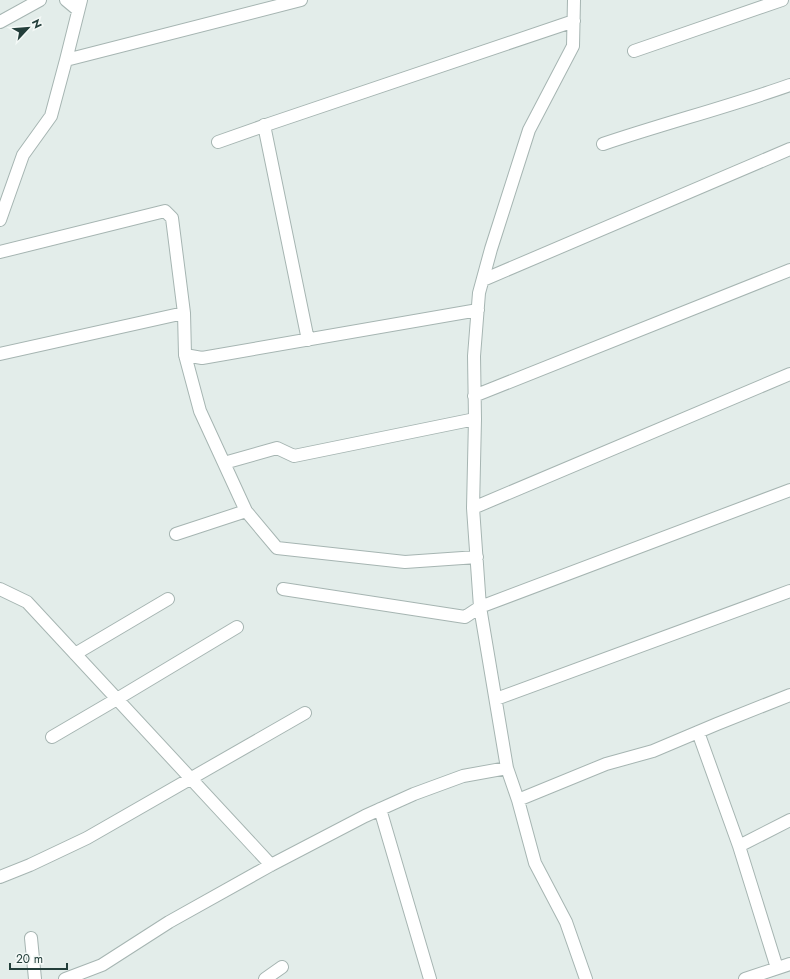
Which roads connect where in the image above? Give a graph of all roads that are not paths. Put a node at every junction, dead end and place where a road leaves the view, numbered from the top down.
1 (40, 0) edge
2 (66, 0) edge
3 (301, 0) edge
4 (574, 0) edge
5 (782, 0) edge
6 (80, 5) edge
7 (574, 21) junction
8 (0, 22) edge
9 (634, 51) dead end
10 (66, 60) junction
11 (790, 85) edge
12 (264, 125) junction
13 (218, 142) dead end
14 (603, 144) dead end
15 (790, 149) edge
16 (0, 220) edge
17 (0, 252) edge
18 (790, 270) edge
19 (483, 280) junction
20 (478, 310) junction
21 (184, 313) junction
22 (308, 340) junction
23 (0, 354) edge
24 (185, 355) junction
25 (790, 374) edge
26 (474, 396) junction
27 (475, 419) junction
28 (224, 463) junction
29 (790, 490) edge
30 (473, 508) junction
31 (246, 511) junction
32 (176, 534) dead end
33 (476, 557) junction
34 (0, 589) edge
35 (283, 589) dead end
36 (790, 591) edge
37 (168, 599) dead end
38 (480, 607) junction
39 (237, 627) dead end
40 (75, 654) junction
41 (790, 695) edge
42 (118, 699) junction
43 (496, 699) junction
44 (305, 713) dead end
45 (698, 732) junction
46 (52, 737) dead end
47 (507, 768) junction
48 (191, 778) junction
49 (518, 800) junction
50 (380, 809) junction
51 (790, 820) edge
52 (739, 846) junction
53 (271, 865) junction
54 (0, 878) edge
55 (31, 938) dead end
56 (790, 964) edge
57 (282, 967) dead end
58 (777, 968) junction
59 (35, 979) edge
60 (65, 979) edge
61 (265, 979) edge
62 (430, 979) edge
63 (586, 979) edge
64 (745, 979) edge

1 - 8 street
2 - 6 street
3 - 10 street
4 - 7 street
5 - 9 street
6 - 10 street
7 - 12 street
7 - 19 street
10 - 16 street
11 - 14 street
12 - 13 street
12 - 22 street
15 - 19 street
17 - 21 street
18 - 26 street
19 - 20 street
20 - 22 street
20 - 26 street
21 - 23 street
21 - 24 street
22 - 24 street
24 - 28 street
25 - 30 street
26 - 27 street
27 - 28 street
27 - 30 street
28 - 31 street
29 - 38 street
30 - 33 street
31 - 32 street
31 - 33 street
33 - 38 street
34 - 40 street
35 - 38 street
36 - 43 street
37 - 40 street
38 - 43 street
39 - 42 street
40 - 42 street
41 - 45 street
42 - 46 street
42 - 48 street
43 - 47 street
44 - 48 street
45 - 49 street
45 - 52 street
47 - 49 street
47 - 50 street
48 - 53 street
48 - 54 street
49 - 63 street
50 - 53 street
50 - 62 street
51 - 52 street
52 - 58 street
53 - 60 street
55 - 59 street
56 - 58 street
57 - 61 street
58 - 64 street

